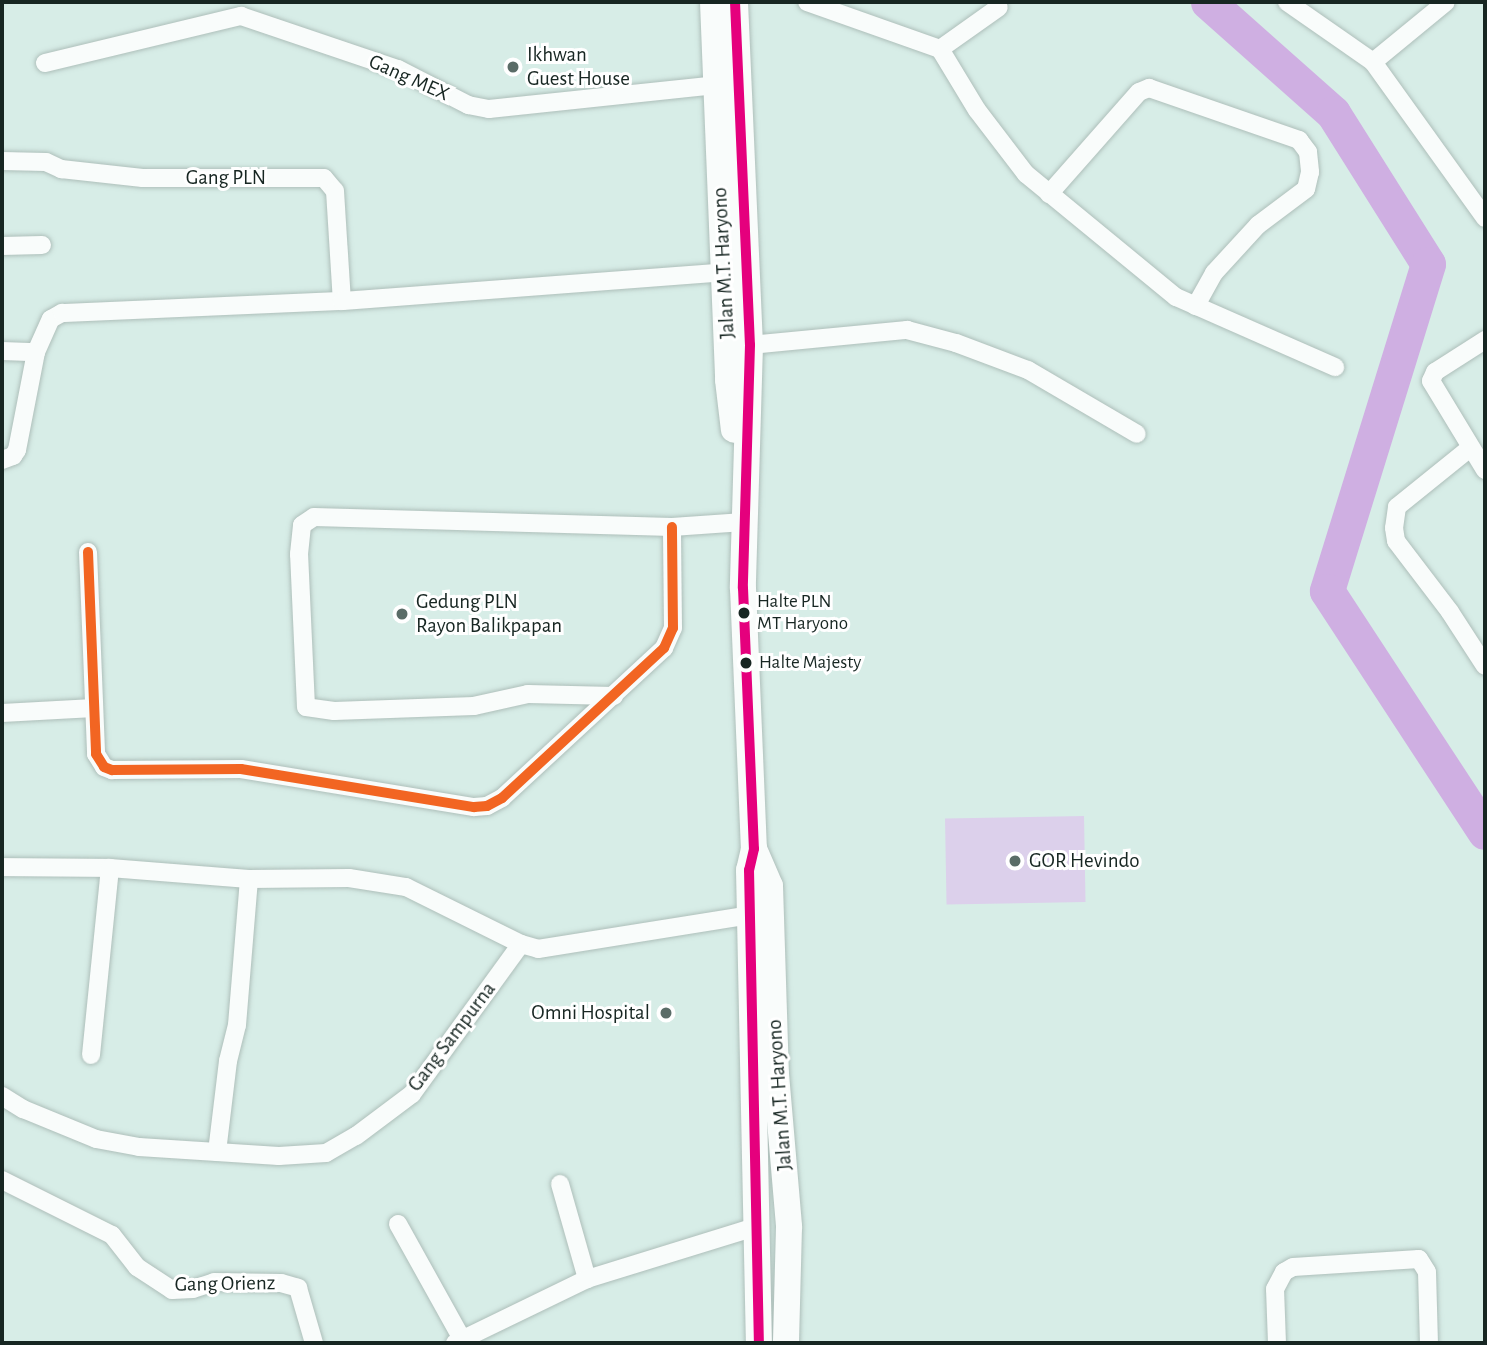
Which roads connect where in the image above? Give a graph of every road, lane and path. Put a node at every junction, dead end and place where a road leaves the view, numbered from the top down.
1 (713, 2) edge
2 (735, 2) edge
3 (807, 2) edge
4 (1287, 2) edge
5 (1446, 2) edge
6 (999, 7) dead end
7 (940, 49) junction
8 (1373, 62) junction
9 (45, 63) dead end
10 (716, 85) junction
11 (2, 161) edge
12 (1049, 194) junction
13 (1485, 218) edge
14 (42, 245) dead end
15 (2, 246) edge
16 (724, 272) junction
17 (342, 301) junction
18 (1196, 306) junction
19 (1485, 340) edge
20 (750, 345) junction
21 (2, 351) edge
22 (36, 352) junction
23 (1335, 367) dead end
24 (1137, 434) dead end
25 (1470, 448) junction
26 (2, 460) edge
27 (1485, 470) edge
28 (744, 523) junction
29 (672, 527) junction
30 (88, 552) dead end
31 (1485, 666) edge
32 (614, 696) junction
33 (94, 708) junction
34 (2, 713) edge
35 (754, 849) junction
36 (2, 867) edge
37 (110, 868) junction
38 (249, 879) junction
39 (751, 915) junction
40 (521, 944) junction
41 (90, 1055) dead end
42 (2, 1096) edge
43 (217, 1152) junction
44 (2, 1180) edge
45 (560, 1184) dead end
46 (398, 1224) dead end
47 (758, 1226) junction
48 (587, 1279) junction
49 (459, 1341) edge
50 (314, 1343) edge
51 (759, 1343) edge
52 (786, 1343) edge
53 (1277, 1343) edge
54 (1429, 1343) edge

1 - 10 main road, Jalan M.T. Haryono
2 - 20 main road, Jalan M.T. Haryono
3 - 7 street
4 - 8 street
5 - 8 street
6 - 7 street
7 - 12 street
8 - 13 street
9 - 10 street, Gang MEX
10 - 16 main road, Jalan M.T. Haryono
11 - 17 street, Gang PLN
12 - 18 street
12 - 18 street
14 - 15 street
16 - 17 street
16 - 28 main road, Jalan M.T. Haryono
17 - 22 street
18 - 23 street
19 - 25 street
20 - 24 street
20 - 28 main road, Jalan M.T. Haryono
21 - 22 street
22 - 26 street
25 - 27 street
25 - 31 street
28 - 29 street
28 - 35 main road, Jalan M.T. Haryono
29 - 32 street
29 - 32 street
30 - 33 street
32 - 33 street
33 - 34 street
35 - 39 main road, Jalan M.T. Haryono
35 - 52 main road, Jalan M.T. Haryono
36 - 37 street
37 - 38 street
37 - 41 street
38 - 40 street
38 - 43 street
39 - 40 street
39 - 47 main road, Jalan M.T. Haryono
40 - 43 street, Gang Sampurna
42 - 43 street, Gang Sampurna
44 - 50 street, Gang Orienz
45 - 48 street
46 - 49 street
47 - 48 street
47 - 51 main road, Jalan M.T. Haryono
48 - 49 street
53 - 54 street

